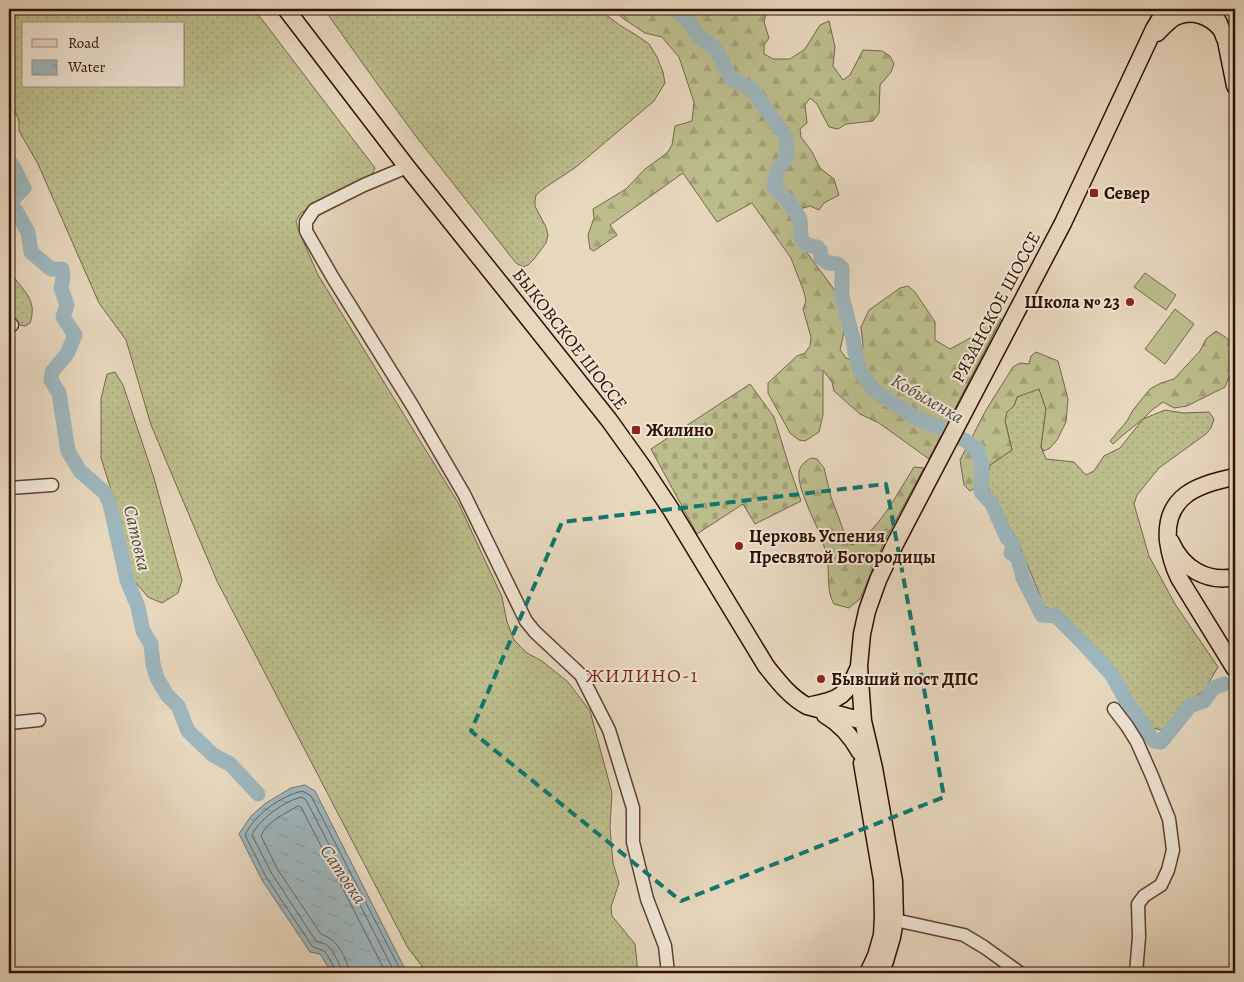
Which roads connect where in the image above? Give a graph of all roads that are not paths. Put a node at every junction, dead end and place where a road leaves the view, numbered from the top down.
1 (286, 9) edge
2 (1160, 9) edge
3 (1166, 9) edge
4 (1213, 9) edge
5 (1154, 29) junction
6 (1221, 29) junction
7 (1144, 53) junction
8 (1235, 86) edge
9 (407, 166) junction
10 (1235, 477) edge
11 (52, 485) dead end
12 (9, 488) edge
13 (1168, 534) junction
14 (1235, 577) edge
15 (859, 666) junction
16 (1235, 669) edge
17 (807, 706) junction
18 (1114, 709) dead end
19 (39, 720) dead end
20 (863, 721) junction
21 (9, 723) edge
22 (860, 752) junction
23 (895, 920) junction
24 (668, 973) edge
25 (868, 973) edge
26 (880, 973) edge
27 (1020, 973) edge
28 (1136, 973) edge

1 - 9 main road, БЫКОВСКОЕ ШОССЕ
2 - 5 main road, РЯЗАНСКОЕ ШОССЕ
3 - 5 main road, РЯЗАНСКОЕ ШОССЕ
4 - 6 main road
5 - 7 main road, РЯЗАНСКОЕ ШОССЕ
6 - 7 main road
6 - 8 main road
7 - 15 main road, РЯЗАНСКОЕ ШОССЕ
9 - 17 main road, БЫКОВСКОЕ ШОССЕ
9 - 24 street
10 - 13 main road
11 - 12 street
13 - 14 main road
13 - 16 main road
15 - 17 main road
15 - 20 main road, РЯЗАНСКОЕ ШОССЕ
17 - 20 main road, БЫКОВСКОЕ ШОССЕ
17 - 22 main road
18 - 28 street
19 - 21 street
20 - 22 main road, РЯЗАНСКОЕ ШОССЕ
20 - 23 main road, РЯЗАНСКОЕ ШОССЕ
22 - 25 main road, РЯЗАНСКОЕ ШОССЕ
23 - 26 main road, РЯЗАНСКОЕ ШОССЕ
23 - 27 street

